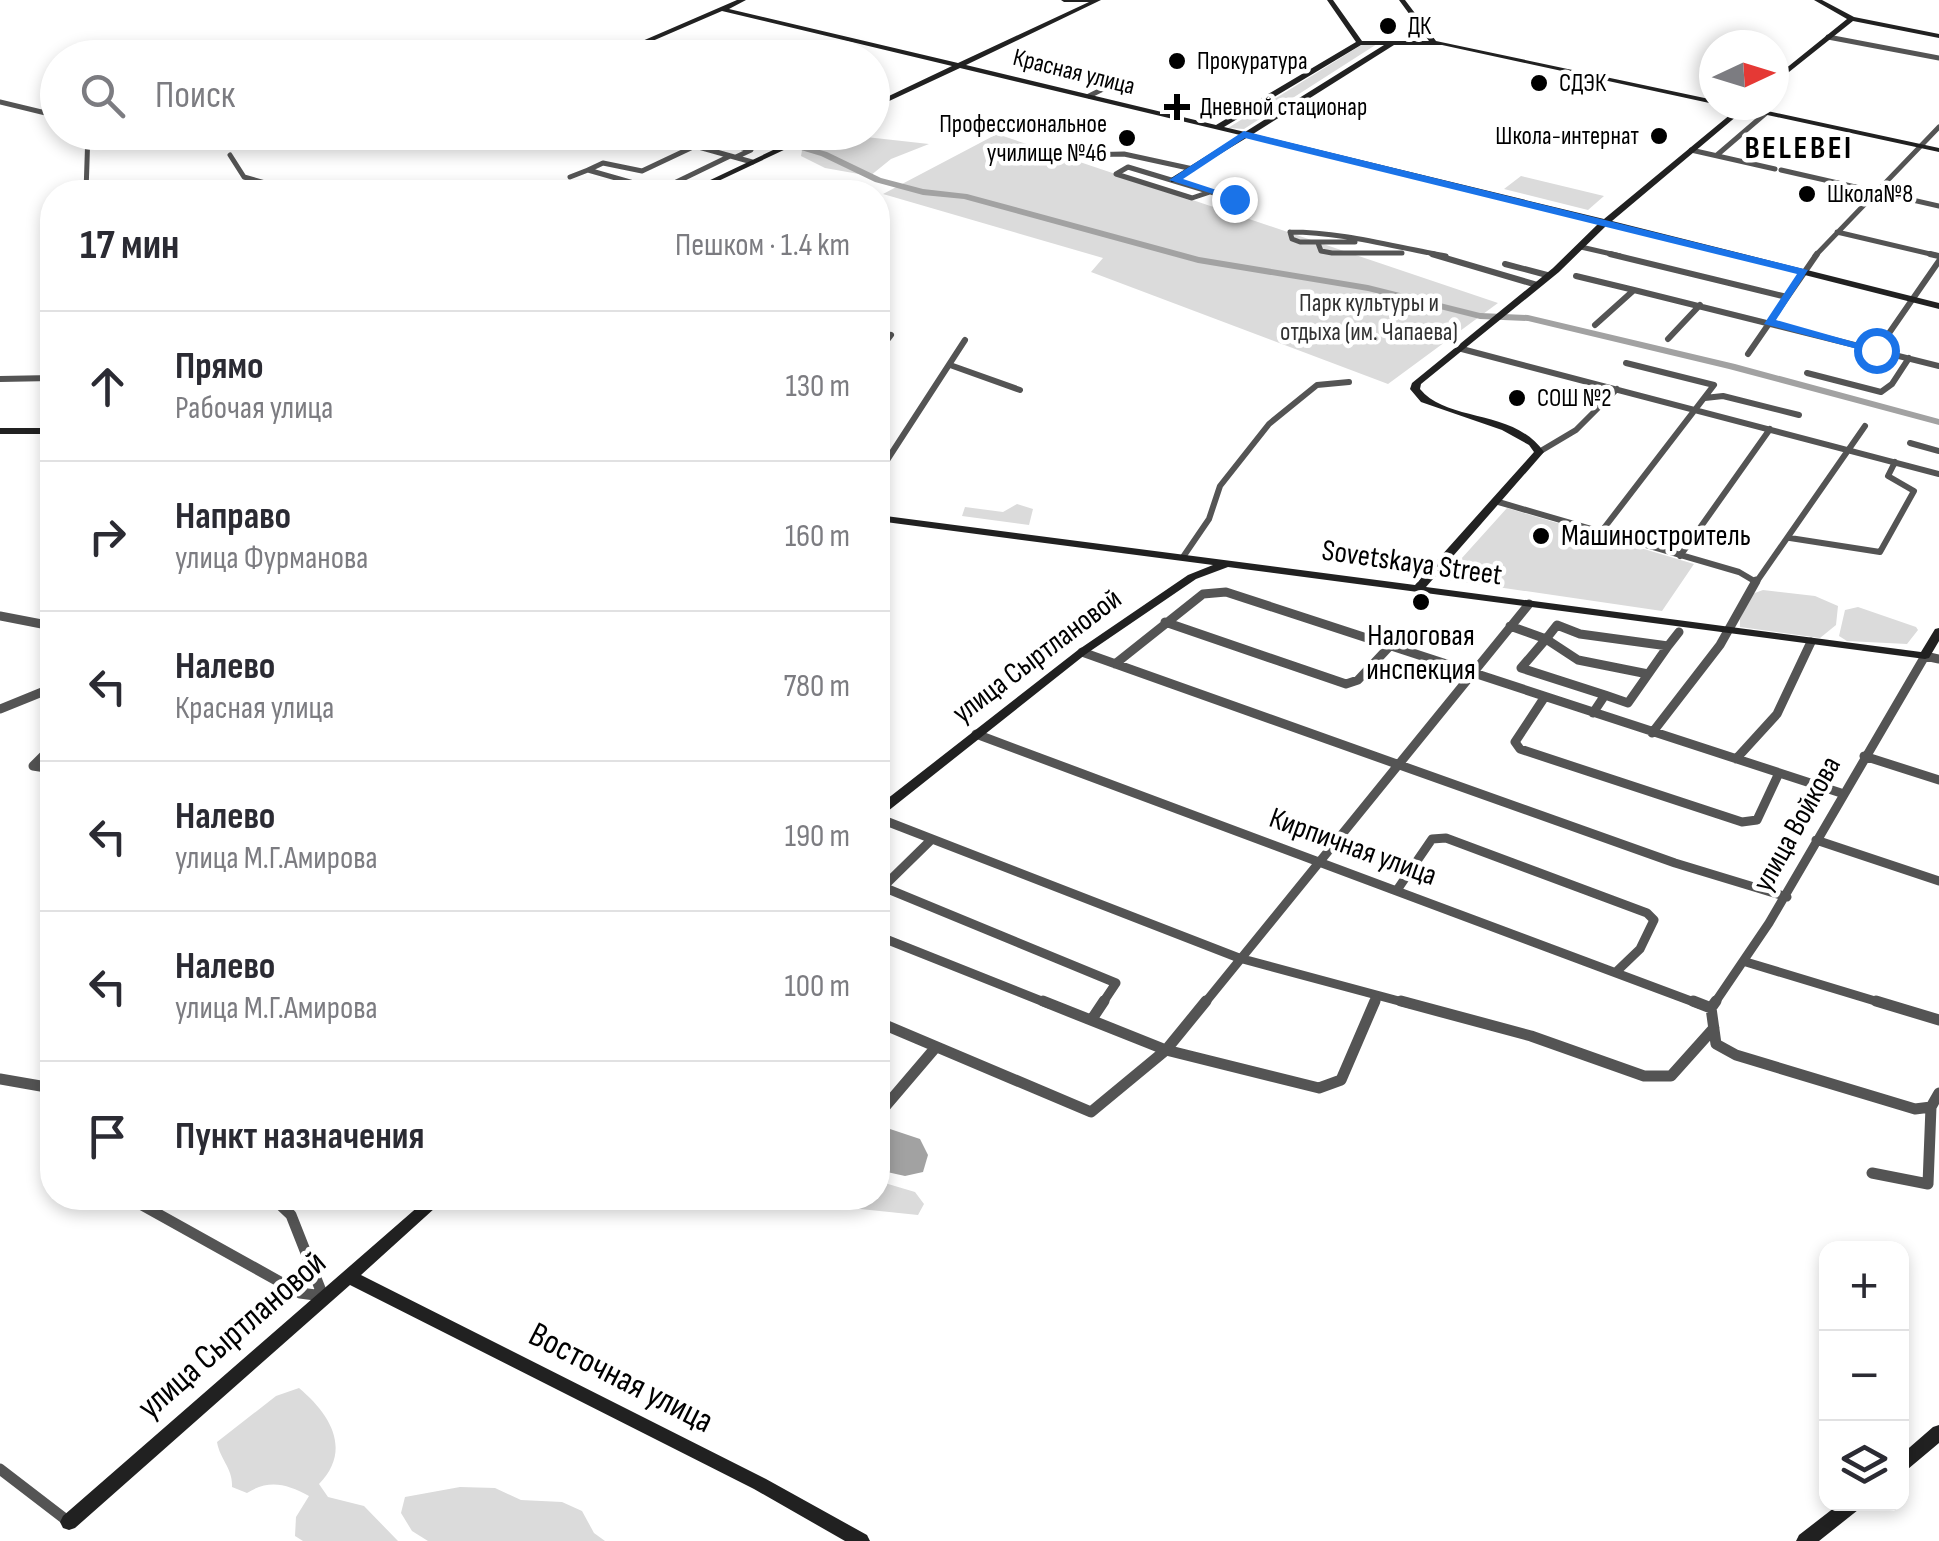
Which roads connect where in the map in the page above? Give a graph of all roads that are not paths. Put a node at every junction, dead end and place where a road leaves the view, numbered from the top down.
1 (743, 0) edge
2 (1064, 0) edge
3 (1088, 0) edge
4 (1098, 0) edge
5 (1330, 0) edge
6 (1402, 0) edge
7 (1817, 0) edge
8 (722, 9) junction
9 (1852, 20) junction
10 (1828, 36) junction
11 (1939, 36) edge
12 (649, 40) edge
13 (854, 40) edge
14 (1394, 42) junction
15 (1433, 42) junction
16 (1360, 43) junction
17 (890, 48) edge
18 (1939, 58) edge
19 (957, 64) junction
20 (1789, 69) edge
21 (1110, 86) dead end
22 (1089, 96) junction
23 (890, 98) edge
24 (1699, 99) edge
25 (0, 102) edge
26 (40, 112) edge
27 (1789, 118) edge
28 (1727, 120) edge
29 (1758, 120) edge
30 (1218, 127) junction
31 (1939, 127) edge
32 (1244, 134) junction
33 (1922, 147) junction
34 (87, 150) edge
35 (687, 150) edge
36 (710, 150) edge
37 (751, 150) edge
38 (779, 150) edge
39 (1691, 150) junction
40 (1939, 150) edge
41 (230, 155) dead end
42 (1082, 155) dead end
43 (733, 156) junction
44 (1717, 156) junction
45 (752, 162) junction
46 (1193, 169) junction
47 (588, 170) junction
48 (570, 178) dead end
49 (86, 180) edge
50 (255, 180) edge
51 (623, 180) edge
52 (681, 180) edge
53 (713, 180) edge
54 (1174, 180) junction
55 (1210, 192) junction
56 (1876, 192) junction
57 (1234, 199) dead end
58 (1939, 206) edge
59 (1604, 223) junction
60 (1837, 232) junction
61 (1363, 242) junction
62 (1318, 243) junction
63 (1581, 248) junction
64 (1424, 254) junction
65 (1939, 259) edge
66 (1505, 264) dead end
67 (1804, 273) junction
68 (1547, 275) junction
69 (1576, 276) dead end
70 (1536, 284) junction
71 (1634, 290) junction
72 (1787, 297) junction
73 (1914, 300) junction
74 (1700, 304) junction
75 (1939, 306) edge
76 (1768, 321) junction
77 (1595, 325) dead end
78 (892, 335) dead end
79 (890, 337) edge
80 (1668, 339) dead end
81 (965, 340) dead end
82 (1458, 348) junction
83 (1888, 353) junction
84 (1748, 354) dead end
85 (1909, 358) junction
86 (1626, 363) dead end
87 (950, 366) junction
88 (1939, 366) edge
89 (1807, 373) dead end
90 (40, 378) edge
91 (0, 379) edge
92 (1349, 382) dead end
93 (1617, 389) junction
94 (1020, 390) dead end
95 (1705, 398) junction
96 (1698, 410) junction
97 (1799, 415) dead end
98 (1865, 426) dead end
99 (1770, 429) junction
100 (40, 431) edge
101 (0, 432) edge
102 (1910, 443) dead end
103 (1851, 450) junction
104 (1939, 451) edge
105 (1539, 452) junction
106 (890, 456) edge
107 (1895, 462) junction
108 (1939, 474) edge
109 (1495, 501) junction
110 (890, 520) edge
111 (1601, 532) junction
112 (1790, 538) junction
113 (1162, 554) junction
114 (1680, 556) junction
115 (1183, 557) junction
116 (1239, 564) junction
117 (1192, 576) junction
118 (1756, 582) junction
119 (1417, 590) junction
120 (1529, 604) junction
121 (0, 616) edge
122 (1165, 622) junction
123 (40, 624) edge
124 (1510, 626) junction
125 (1730, 631) junction
126 (1679, 632) dead end
127 (1936, 636) edge
128 (1546, 639) junction
129 (1811, 642) junction
130 (1668, 646) junction
131 (1389, 648) junction
132 (1082, 652) junction
133 (1891, 652) junction
134 (1925, 656) junction
135 (1939, 660) edge
136 (1115, 664) junction
137 (1916, 670) junction
138 (1648, 674) junction
139 (1471, 676) junction
140 (40, 693) edge
141 (1604, 695) junction
142 (1544, 698) junction
143 (0, 709) edge
144 (1593, 713) junction
145 (1652, 732) junction
146 (976, 734) junction
147 (1864, 756) junction
148 (1736, 760) junction
149 (1397, 763) junction
150 (1779, 774) junction
151 (1939, 780) edge
152 (1841, 794) junction
153 (890, 805) edge
154 (890, 820) edge
155 (932, 839) junction
156 (1816, 840) junction
157 (1319, 862) junction
158 (890, 880) edge
159 (1939, 881) edge
160 (890, 890) edge
161 (1397, 890) junction
162 (1786, 896) junction
163 (890, 941) edge
164 (1238, 958) junction
165 (1746, 962) junction
166 (1616, 972) junction
167 (1378, 996) junction
168 (1712, 1008) junction
169 (1092, 1020) junction
170 (1939, 1020) edge
171 (890, 1027) edge
172 (1714, 1028) junction
173 (936, 1047) junction
174 (1166, 1050) junction
175 (0, 1079) edge
176 (40, 1086) edge
177 (1939, 1093) edge
178 (890, 1101) edge
179 (1931, 1107) junction
180 (1872, 1173) dead end
181 (151, 1210) edge
182 (286, 1210) edge
183 (424, 1210) edge
184 (349, 1277) junction
185 (322, 1296) junction
186 (1939, 1432) edge
187 (1909, 1458) edge
188 (0, 1469) edge
189 (1843, 1511) edge
190 (69, 1522) joint
191 (861, 1541) edge
192 (1805, 1541) edge

1 - 8 street
2 - 3 street
4 - 19 street
5 - 16 street
6 - 15 street
7 - 9 street
8 - 12 street
8 - 13 street, Красная улица
9 - 10 street
9 - 11 street
10 - 18 street
10 - 20 street
14 - 15 street
14 - 16 street
14 - 32 street
15 - 24 street
16 - 30 street
17 - 19 street, Красная улица
19 - 22 street, Красная улица
19 - 23 street
21 - 22 street
22 - 30 street, Красная улица
25 - 26 street
27 - 33 street
28 - 39 street
29 - 44 street
30 - 32 street, Красная улица
31 - 33 street
32 - 46 street
32 - 59 street, Красная улица
33 - 40 street
33 - 56 street
34 - 49 street
35 - 47 street
36 - 43 street
37 - 43 street
38 - 45 street
39 - 44 street
39 - 59 street
41 - 50 street
42 - 46 street
43 - 45 street
43 - 52 street
44 - 56 street
45 - 53 street
46 - 54 street
47 - 48 street
47 - 51 street
54 - 55 street
54 - 55 street
55 - 57 street
56 - 58 street
56 - 60 street
59 - 63 street
59 - 67 street, Красная улица
60 - 65 street
60 - 67 street
61 - 62 street
61 - 62 street
61 - 64 street
62 - 64 street
63 - 68 street
63 - 72 street
64 - 70 street
65 - 73 street
66 - 68 street
67 - 72 street
67 - 73 street, Красная улица
68 - 70 street
69 - 71 street
70 - 82 street
71 - 74 street
71 - 77 street
72 - 76 street
73 - 75 street, Красная улица
73 - 83 street
74 - 76 street
74 - 80 street
76 - 83 street
76 - 84 street
78 - 79 street
81 - 87 street
82 - 93 street
82 - 105 street
83 - 85 street
85 - 88 street
85 - 89 street
86 - 95 street
87 - 94 street
87 - 106 street
90 - 91 street
92 - 115 street
93 - 96 street
93 - 105 street
95 - 96 street
95 - 97 street
96 - 99 street
96 - 111 street
98 - 103 street
99 - 103 street
99 - 114 street
100 - 101 street
102 - 104 street
103 - 107 street
103 - 112 street
105 - 109 street
107 - 108 street
107 - 112 street
109 - 111 street
109 - 119 street
110 - 113 street, Sovetskaya Street
111 - 114 street
112 - 118 street
113 - 115 street, Sovetskaya Street
113 - 117 street
114 - 118 street
115 - 116 street, Sovetskaya Street
116 - 117 street, улица Сыртлановой
116 - 119 street, Sovetskaya Street
117 - 132 street, улица Сыртлановой
118 - 125 street
119 - 120 street, Sovetskaya Street
120 - 124 street
120 - 125 street, Sovetskaya Street
121 - 123 street
122 - 131 street, улица Сыртлановой
122 - 131 street, улица Сыртлановой
122 - 136 street, улица Сыртлановой
124 - 128 street
124 - 139 street
125 - 129 street, Sovetskaya Street
125 - 145 street
126 - 130 street
127 - 133 street
127 - 134 street, улица Войкова
128 - 130 street
128 - 138 street
128 - 141 street
129 - 133 street, Sovetskaya Street
129 - 148 street
130 - 138 street
131 - 139 street
132 - 136 street
132 - 146 street, улица Сыртлановой
133 - 134 street, Sovetskaya Street
133 - 137 street
134 - 135 street, Sovetskaya Street
134 - 137 street, улица Войкова
136 - 149 street
137 - 147 street, улица Войкова
138 - 141 street
139 - 142 street
139 - 149 street
140 - 143 street
141 - 144 street
142 - 144 street
142 - 150 street
144 - 145 street
145 - 148 street
146 - 153 street, улица Сыртлановой
146 - 157 street, Кирпичная улица
147 - 151 street
147 - 152 street, улица Войкова
148 - 150 street
149 - 157 street
149 - 162 street
150 - 152 street
152 - 156 street, улица Войкова
154 - 155 street
155 - 158 street
155 - 164 street
156 - 159 street
156 - 162 street, улица Войкова
157 - 161 street, Кирпичная улица
157 - 164 street
160 - 169 street
161 - 166 street, Кирпичная улица
161 - 166 street
162 - 165 street, улица Войкова
163 - 169 street
164 - 167 street
164 - 174 street
165 - 168 street, улица Войкова
165 - 170 street
166 - 168 street, Кирпичная улица
167 - 172 street
167 - 174 street
168 - 172 street
169 - 174 street
171 - 173 street
172 - 179 street
173 - 174 street
173 - 178 street
175 - 176 street
177 - 179 street
179 - 180 street
181 - 185 street
182 - 185 street
183 - 184 street, улица Сыртлановой
184 - 185 street, улица Сыртлановой
184 - 191 street, Восточная улица
185 - 190 street, улица Сыртлановой
186 - 187 street
188 - 190 street
189 - 192 street

